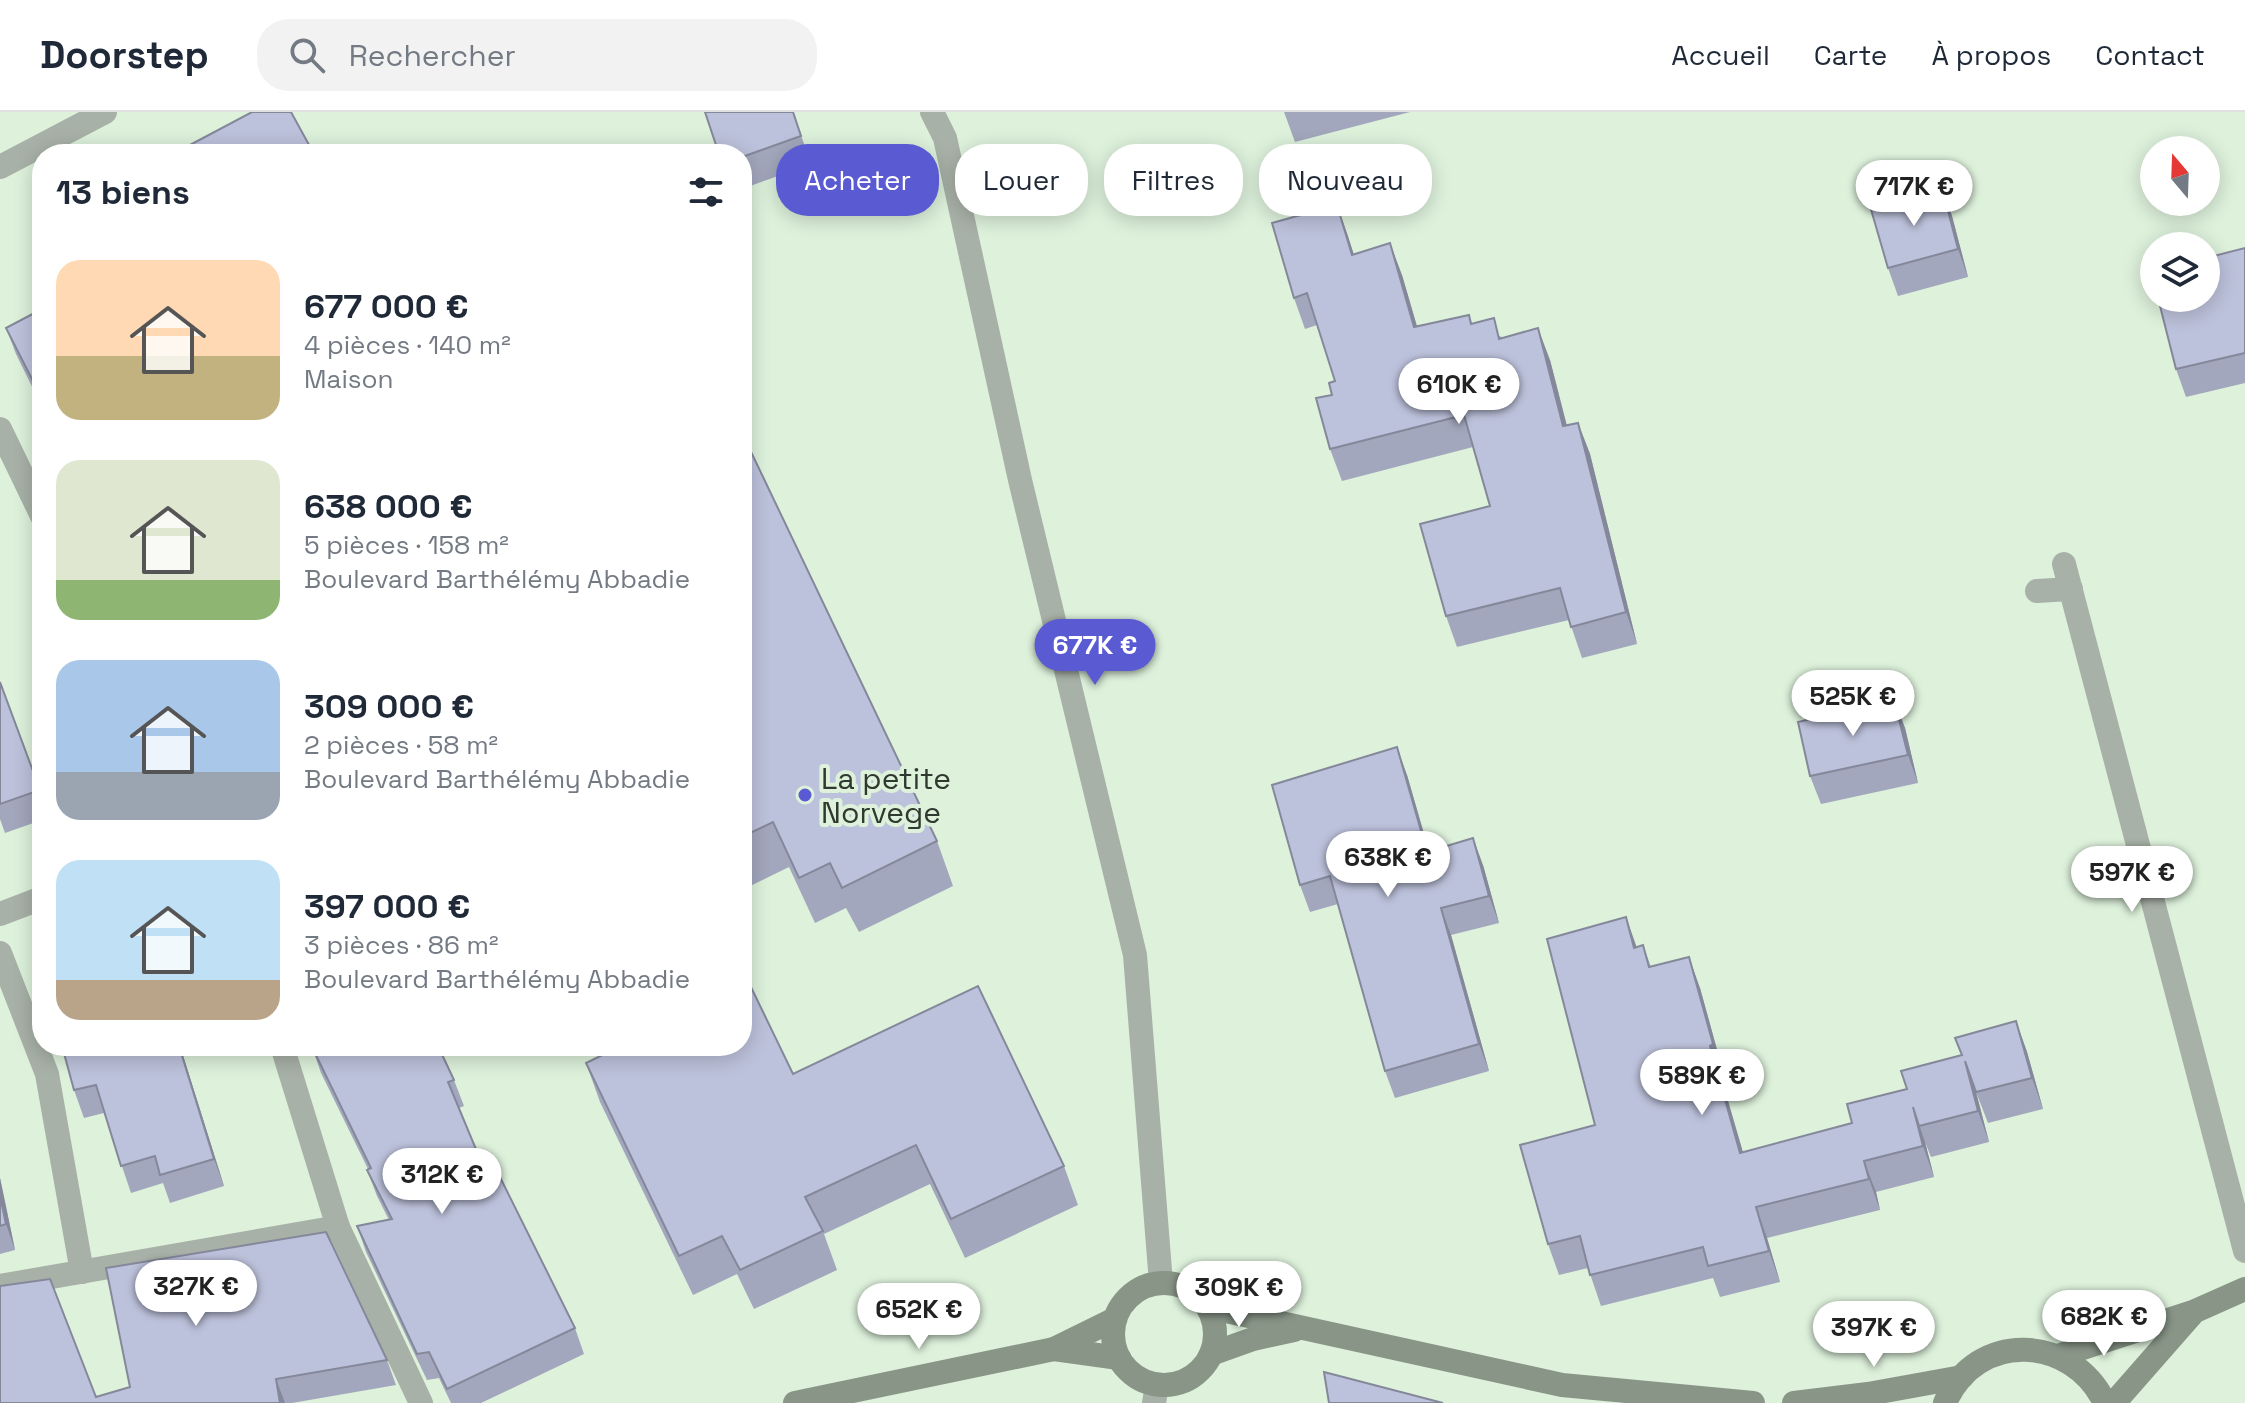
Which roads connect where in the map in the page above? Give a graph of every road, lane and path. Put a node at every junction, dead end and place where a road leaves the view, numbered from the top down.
1 (105, 112) edge
2 (932, 112) edge
3 (44, 144) edge
4 (32, 150) edge
5 (0, 167) edge
6 (0, 429) edge
7 (32, 495) edge
8 (2064, 564) dead end
9 (2071, 589) junction
10 (2037, 591) dead end
11 (32, 902) edge
12 (0, 914) edge
13 (0, 953) edge
14 (32, 1035) edge
15 (40, 1056) edge
16 (285, 1056) edge
17 (338, 1227) junction
18 (2245, 1251) edge
19 (82, 1272) junction
20 (1161, 1283) junction
21 (0, 1286) edge
22 (2245, 1289) edge
23 (1208, 1307) junction
24 (2193, 1312) junction
25 (1115, 1319) junction
26 (1301, 1329) junction
27 (1054, 1349) junction
28 (1211, 1354) junction
29 (2058, 1356) junction
30 (1119, 1358) junction
31 (1962, 1377) junction
32 (1156, 1394) edge
33 (421, 1403) edge
34 (795, 1403) edge
35 (1753, 1403) edge
36 (1794, 1403) edge
37 (1945, 1403) edge
38 (2105, 1403) edge
39 (2114, 1403) edge

1 - 3 street
2 - 20 street
4 - 5 street
6 - 7 street
8 - 9 street
9 - 10 street
9 - 18 street
11 - 12 street
13 - 14 street
15 - 19 street
16 - 17 street
17 - 19 street
17 - 33 street
19 - 21 street
20 - 23 main road
20 - 25 main road
22 - 24 main road
23 - 26 main road
23 - 28 main road
24 - 29 main road
24 - 39 main road
25 - 27 main road
25 - 30 main road
26 - 28 main road
26 - 35 main road
27 - 30 main road
27 - 34 main road
28 - 32 main road
29 - 31 main road
29 - 38 main road
30 - 32 main road
31 - 36 main road
31 - 37 main road

